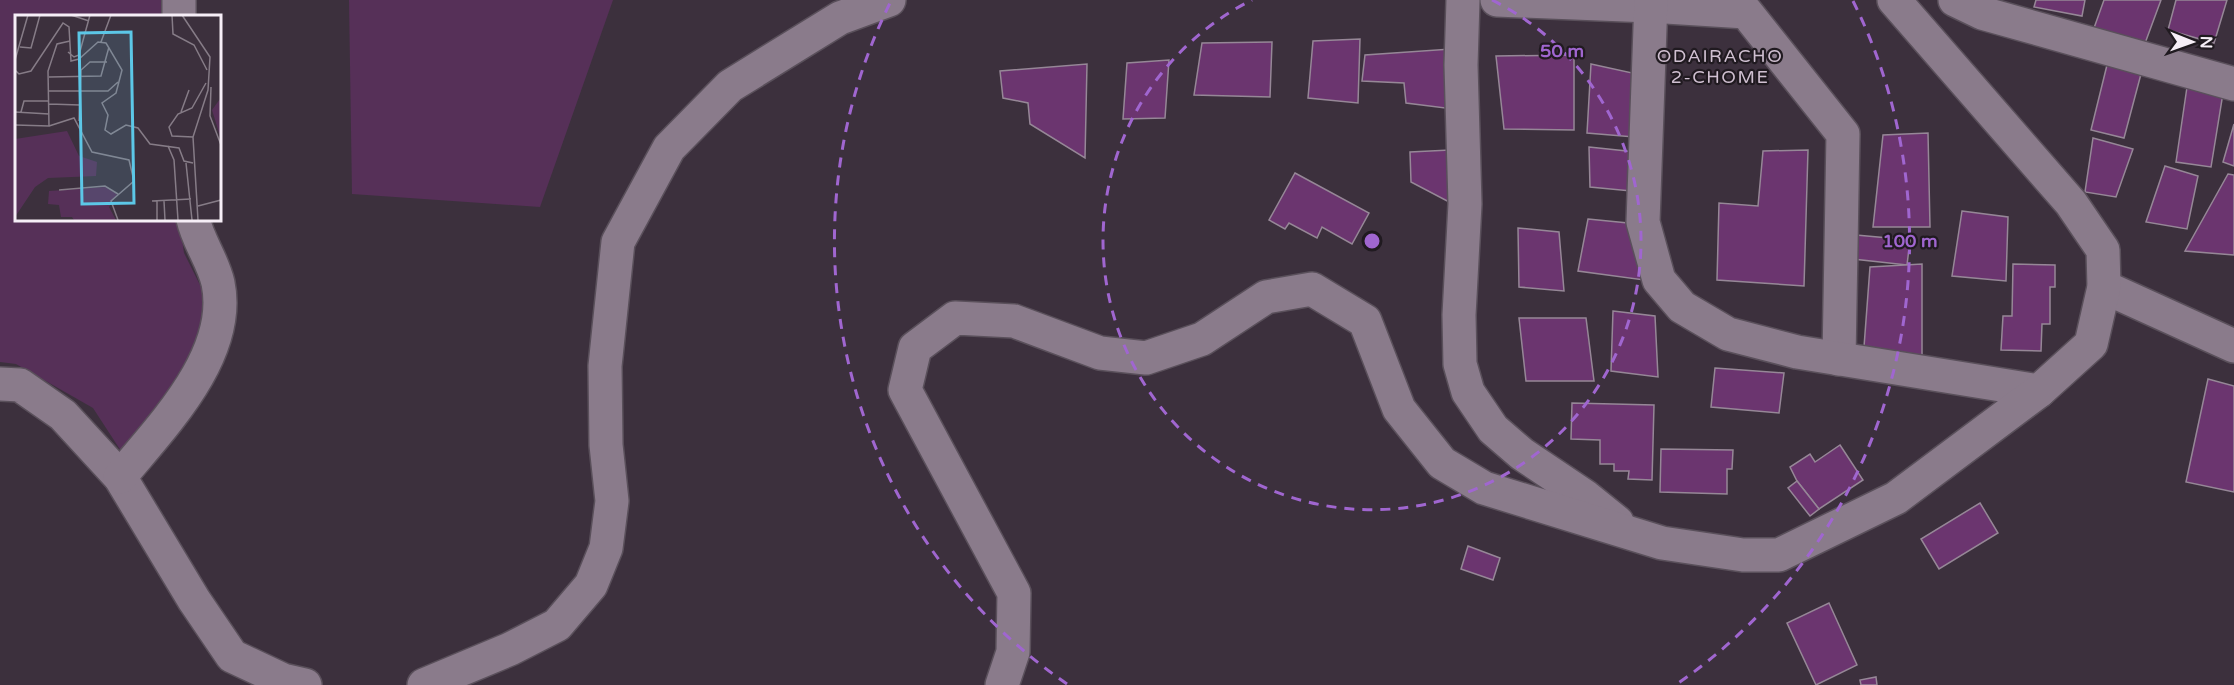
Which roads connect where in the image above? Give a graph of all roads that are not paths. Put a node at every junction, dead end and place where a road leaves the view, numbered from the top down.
1 (890, 0) edge
2 (1463, 0) edge
3 (1497, 0) edge
4 (1894, 0) edge
5 (1955, 0) edge
6 (1651, 3) edge
7 (2234, 84) edge
8 (193, 220) edge
9 (2104, 287) junction
10 (2234, 346) edge
11 (1839, 359) junction
12 (0, 384) edge
13 (2040, 391) junction
14 (120, 477) junction
15 (1633, 534) junction
16 (305, 685) edge
17 (424, 685) edge
18 (1002, 685) edge

1 - 17 street
2 - 15 street
3 - 6 street
4 - 9 street
5 - 7 street
6 - 11 street
6 - 11 street
8 - 14 street
9 - 10 street
9 - 13 street
11 - 13 street
12 - 14 street
13 - 15 street
14 - 16 street
15 - 18 street

